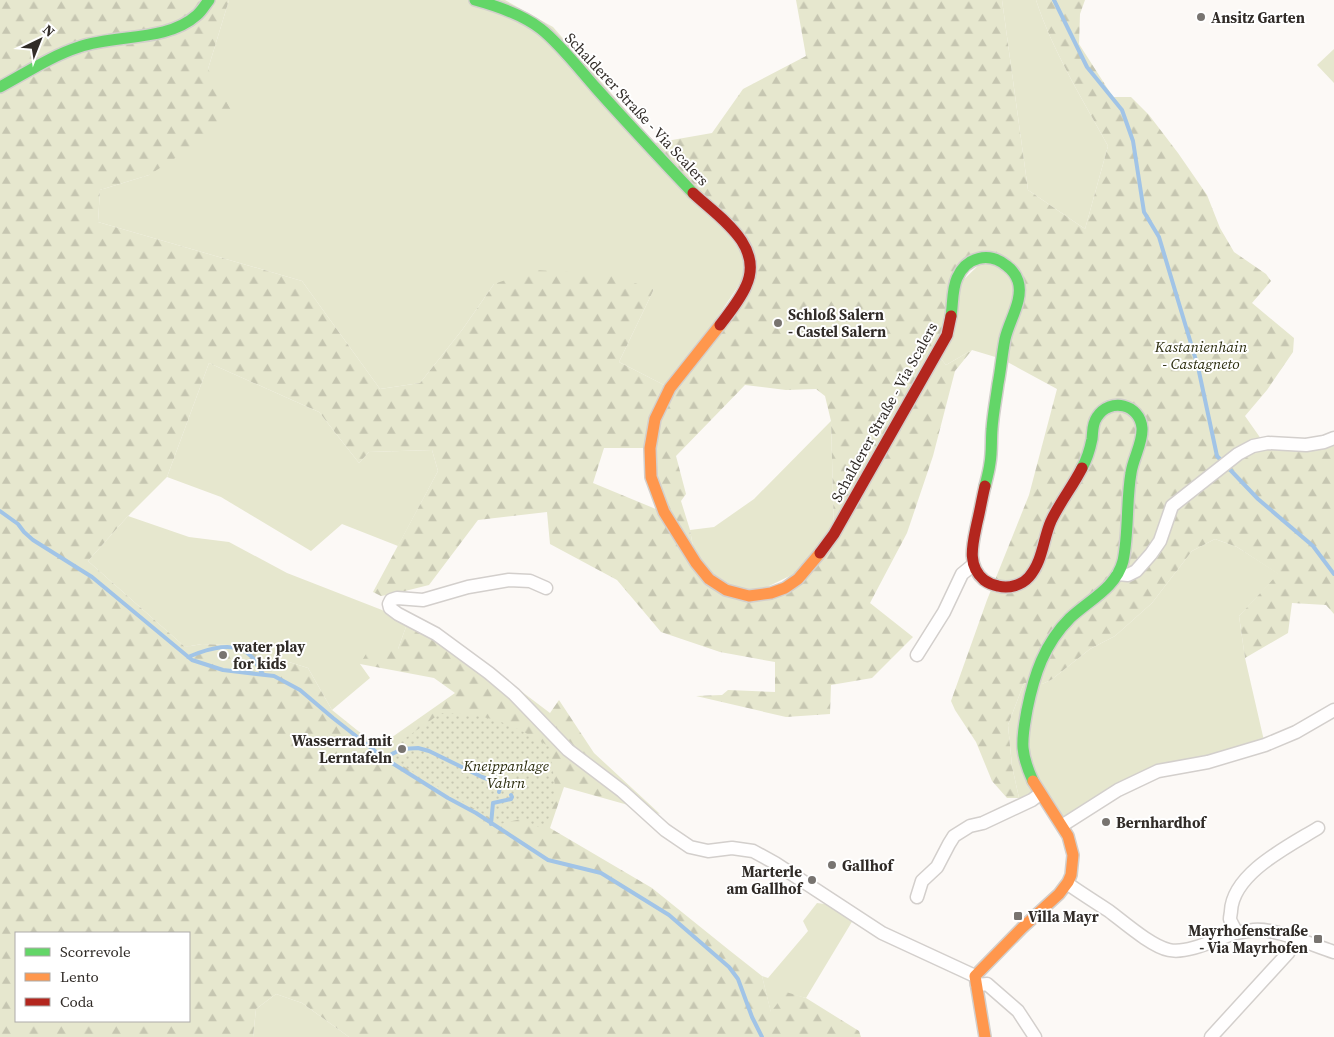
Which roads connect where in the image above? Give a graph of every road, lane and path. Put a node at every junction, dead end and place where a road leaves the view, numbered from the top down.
1 (209, 0) edge
2 (475, 0) edge
3 (0, 87) edge
4 (1334, 438) edge
5 (973, 565) junction
6 (1118, 574) junction
7 (546, 588) dead end
8 (916, 655) dead end
9 (1334, 710) edge
10 (1040, 794) junction
11 (1063, 825) junction
12 (1318, 828) dead end
13 (1068, 884) junction
14 (917, 898) dead end
15 (1237, 933) junction
16 (1296, 939) junction
17 (1334, 952) edge
18 (976, 980) junction
19 (985, 1037) edge
20 (1035, 1037) edge
21 (1211, 1037) edge

1 - 3 street
2 - 5 street, Schalderer Straße - Via Scalers
4 - 6 street
5 - 6 street
5 - 8 street
6 - 10 street
7 - 18 street
9 - 11 street
10 - 11 street
10 - 14 street
11 - 13 street
12 - 15 street
13 - 15 street
13 - 18 street
15 - 16 street
16 - 17 street
16 - 21 street
18 - 19 street
18 - 20 street

